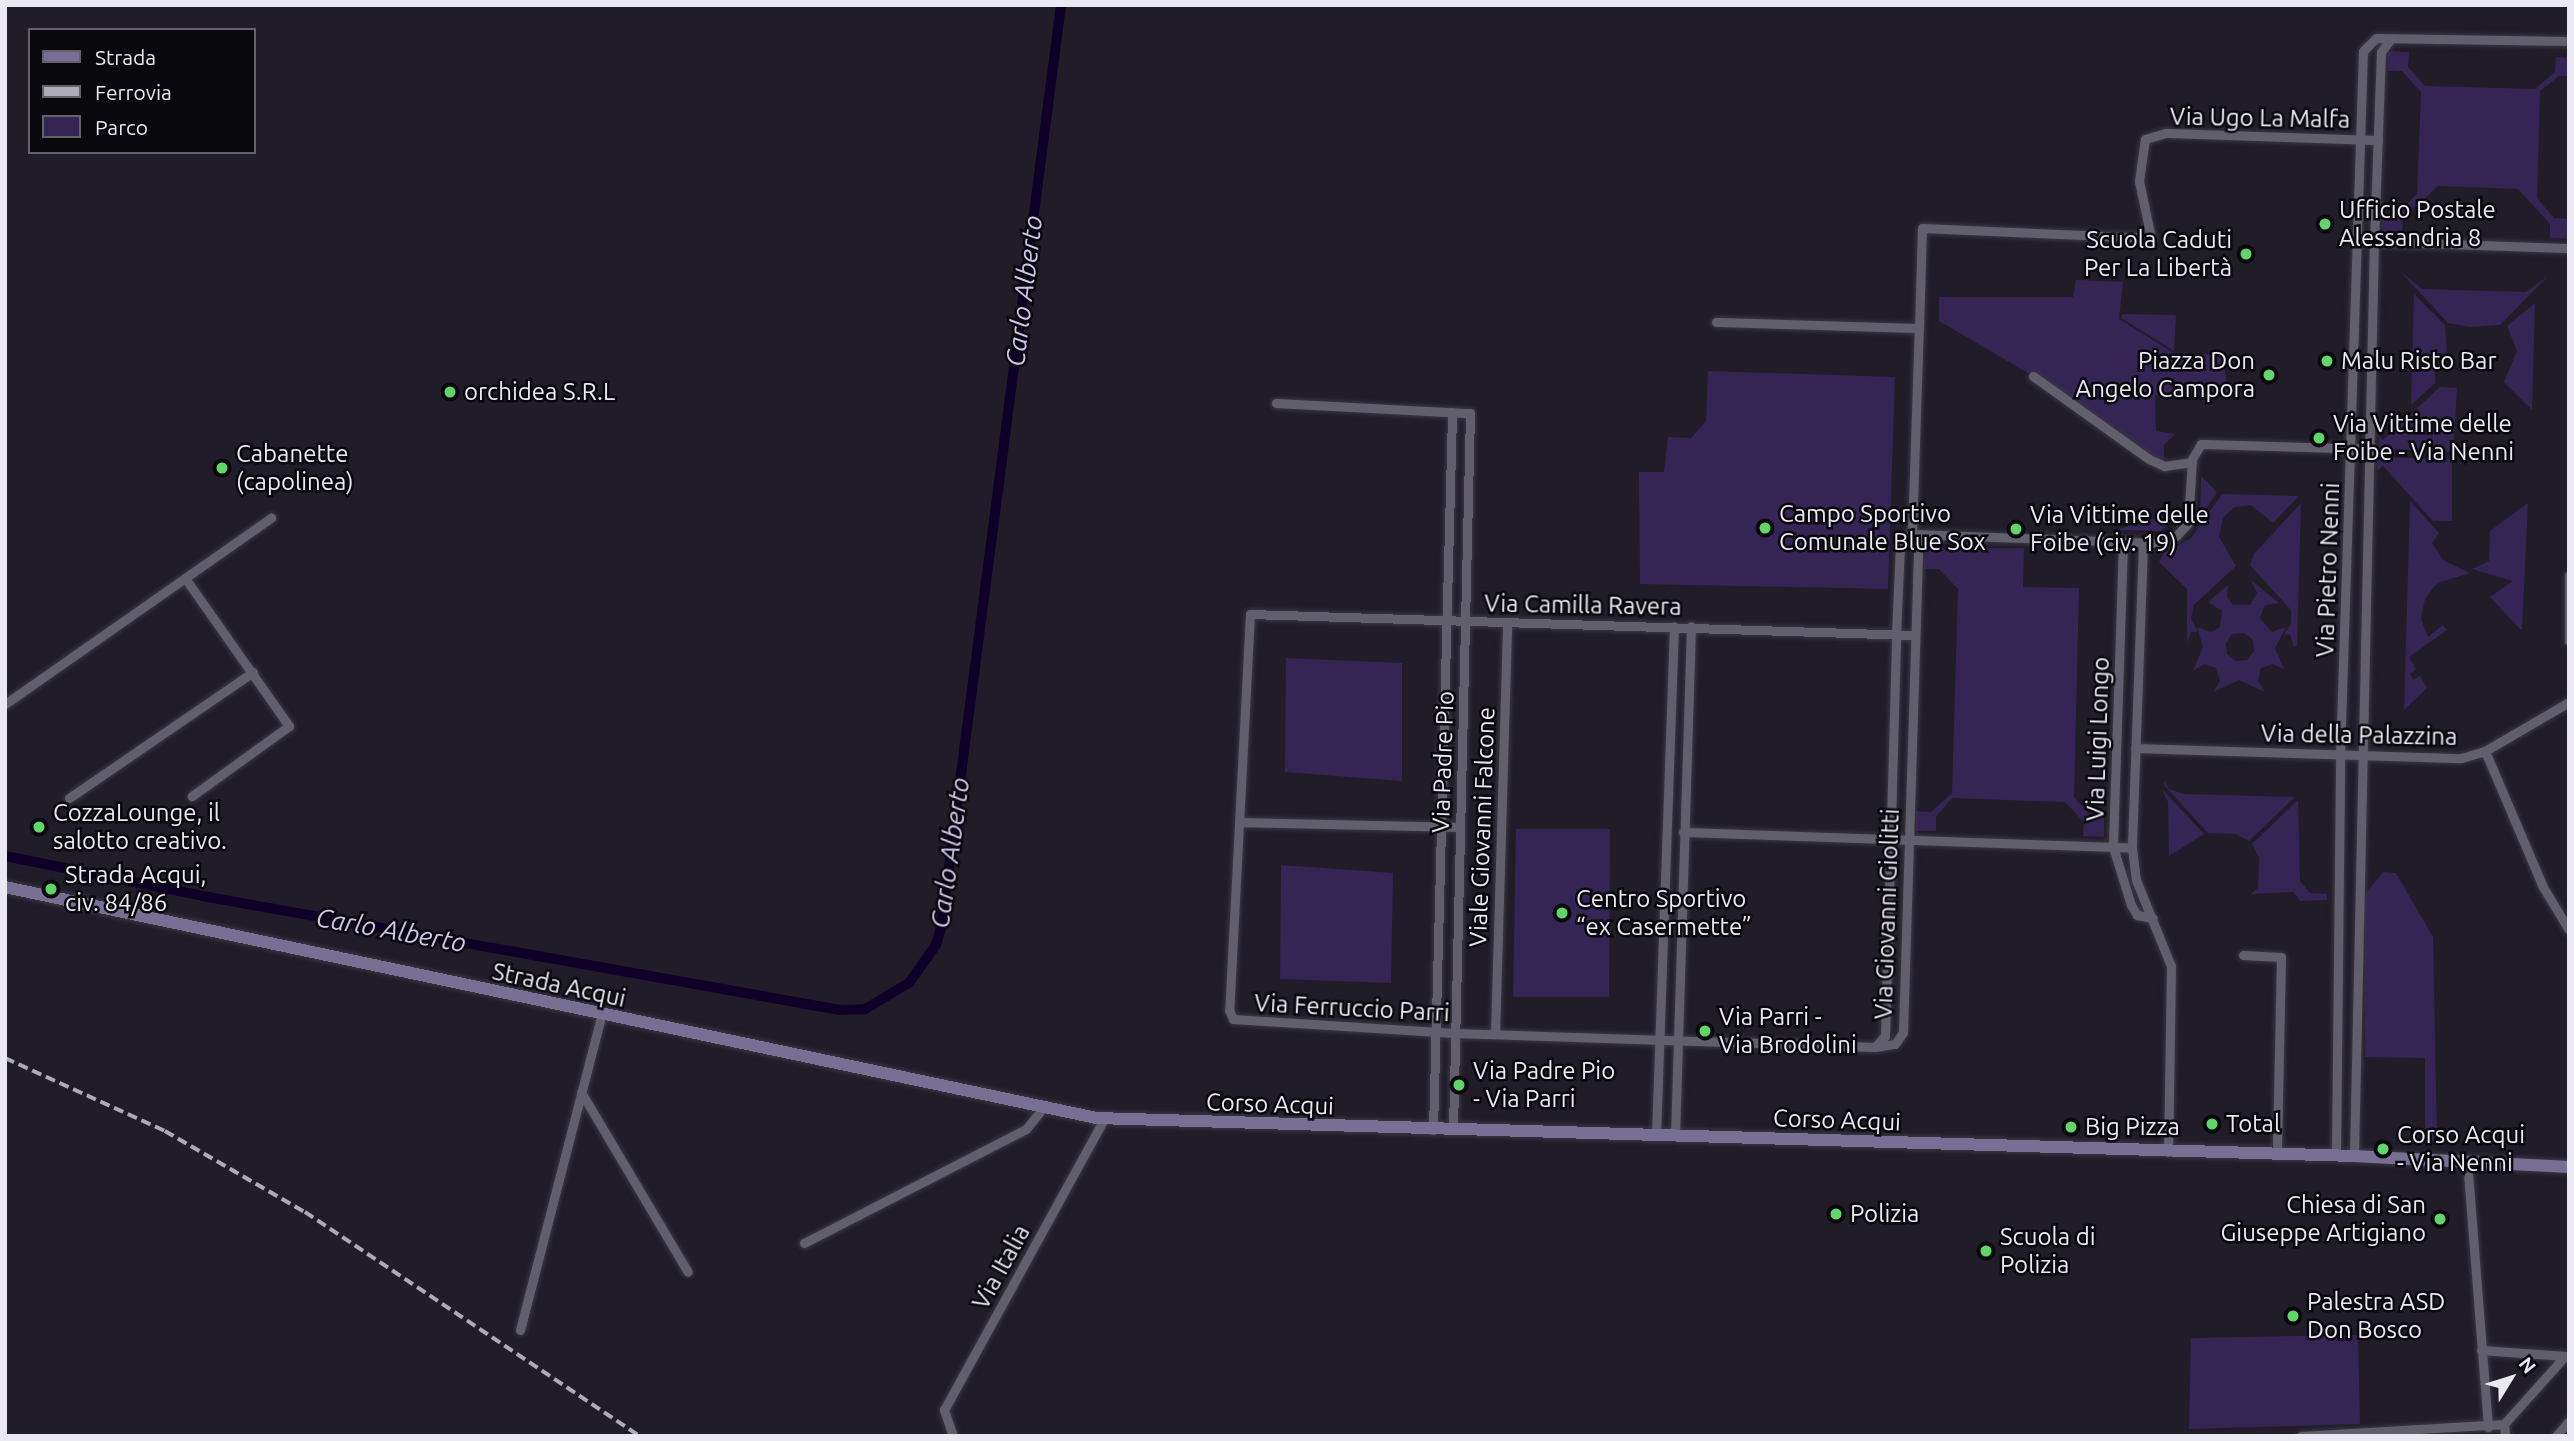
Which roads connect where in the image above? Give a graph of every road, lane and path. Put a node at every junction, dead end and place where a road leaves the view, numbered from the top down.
1 (2391, 38) junction
2 (2569, 41) edge
3 (2361, 139) junction
4 (2378, 140) junction
5 (2358, 241) junction
6 (2374, 242) junction
7 (2569, 248) edge
8 (1716, 323) dead end
9 (1919, 328) junction
10 (2033, 376) dead end
11 (1276, 403) dead end
12 (1452, 412) junction
13 (2351, 449) junction
14 (2368, 449) junction
15 (2192, 462) junction
16 (271, 518) dead end
17 (1913, 535) junction
18 (2123, 543) junction
19 (2143, 544) junction
20 (2569, 575) edge
21 (185, 578) junction
22 (1250, 614) joint
23 (1447, 621) junction
24 (1467, 621) junction
25 (1507, 622) junction
26 (1674, 626) junction
27 (1691, 626) junction
28 (1896, 634) junction
29 (1914, 635) junction
30 (2569, 641) edge
31 (253, 672) junction
32 (2569, 702) edge
33 (5, 704) edge
34 (2135, 748) junction
35 (2485, 751) junction
36 (2340, 755) junction
37 (2359, 755) junction
38 (192, 796) dead end
39 (69, 798) dead end
40 (1240, 822) junction
41 (1443, 826) junction
42 (1460, 827) junction
43 (1683, 832) junction
44 (1889, 840) junction
45 (1908, 840) junction
46 (2113, 847) junction
47 (2132, 848) junction
48 (5, 887) edge
49 (2152, 918) junction
50 (2569, 930) edge
51 (2243, 955) dead end
52 (601, 1016) junction
53 (1436, 1032) junction
54 (1455, 1033) junction
55 (1496, 1034) junction
56 (1659, 1037) junction
57 (1677, 1038) junction
58 (1875, 1047) junction
59 (581, 1092) junction
60 (1043, 1108) junction
61 (1104, 1119) junction
62 (1433, 1130) junction
63 (1453, 1130) junction
64 (1656, 1136) junction
65 (1675, 1136) junction
66 (2168, 1152) junction
67 (2277, 1155) junction
68 (2336, 1155) junction
69 (2354, 1156) junction
70 (2569, 1158) edge
71 (2467, 1160) junction
72 (2569, 1167) edge
73 (804, 1243) dead end
74 (688, 1272) dead end
75 (520, 1330) dead end
76 (2481, 1350) junction
77 (2567, 1356) edge
78 (2569, 1421) edge
79 (2504, 1424) junction
80 (2488, 1427) junction
81 (953, 1436) edge
82 (2301, 1436) edge
83 (2505, 1436) edge
84 (2556, 1436) edge

1 - 2 street
1 - 3 street, Via Pietro Nenni
1 - 4 street, Via Pietro Nenni
3 - 4 street, Via Ugo La Malfa
3 - 5 street, Via Pietro Nenni
3 - 9 street, Via Ugo La Malfa
4 - 6 street, Via Pietro Nenni
5 - 6 street
5 - 13 street, Via Pietro Nenni
6 - 7 street
6 - 14 street, Via Pietro Nenni
8 - 9 street
9 - 17 street, Via Giovanni Giolitti
10 - 15 street
11 - 12 street
12 - 23 street, Via Padre Pio
12 - 24 street, Via Padre Pio
13 - 14 street
13 - 15 street
13 - 36 street, Via Pietro Nenni
14 - 37 street, Via Pietro Nenni
15 - 19 street
16 - 21 street
17 - 18 street
17 - 28 street, Via Giovanni Giolitti
17 - 29 street, Via Giovanni Giolitti
18 - 19 street
18 - 46 street, Via Luigi Longo
19 - 34 street, Via Luigi Longo
20 - 30 street
21 - 31 street
21 - 33 street
22 - 23 street, Via Camilla Ravera
22 - 40 street, Via Ferruccio Parri
23 - 24 street, Via Camilla Ravera
23 - 41 street, Via Padre Pio
24 - 25 street, Via Camilla Ravera
24 - 42 street, Via Padre Pio
25 - 26 street, Via Camilla Ravera
25 - 55 street, Viale Giovanni Falcone
26 - 27 street, Via Camilla Ravera
26 - 56 street
27 - 28 street, Via Camilla Ravera
27 - 43 street
28 - 29 street, Via Camilla Ravera
28 - 44 street, Via Giovanni Giolitti
29 - 45 street, Via Giovanni Giolitti
31 - 38 street
31 - 39 street
32 - 35 street, Via della Palazzina
34 - 36 street, Via della Palazzina
34 - 47 street, Via Luigi Longo
35 - 37 street, Via della Palazzina
35 - 50 street
36 - 37 street, Via della Palazzina
36 - 68 street, Via Pietro Nenni
37 - 69 street, Via Pietro Nenni
40 - 41 street
40 - 53 street, Via Ferruccio Parri
41 - 42 street
41 - 53 street, Via Padre Pio
42 - 54 street, Via Padre Pio
43 - 44 street
43 - 57 street
44 - 45 street
44 - 58 street, Via Giovanni Giolitti
45 - 46 street
45 - 58 street, Via Giovanni Giolitti
46 - 47 street
46 - 49 street, Via Luigi Longo
47 - 49 street, Via Luigi Longo
48 - 52 street, Strada Acqui
49 - 66 street, Via Luigi Longo
51 - 67 street
52 - 59 street
52 - 60 street, Strada Acqui
53 - 54 street, Via Ferruccio Parri
53 - 62 street, Via Padre Pio
54 - 55 street, Via Ferruccio Parri
54 - 63 street, Via Padre Pio
55 - 56 street, Via Ferruccio Parri
56 - 57 street, Via Ferruccio Parri
56 - 64 street
57 - 58 street, Via Ferruccio Parri
57 - 65 street
59 - 74 street
59 - 75 street
60 - 61 street, Strada Acqui
60 - 73 street
61 - 62 street, Corso Acqui
61 - 81 street, Via Italia
62 - 63 street, Corso Acqui
63 - 64 street, Corso Acqui
64 - 65 street, Corso Acqui
65 - 66 street, Corso Acqui
66 - 67 street, Corso Acqui
67 - 68 street, Corso Acqui
68 - 69 street, Corso Acqui
69 - 71 street, Corso Acqui
70 - 71 street
71 - 72 street, Corso Acqui
71 - 76 street
76 - 77 street
76 - 80 street
77 - 79 street
78 - 84 street
79 - 80 street
79 - 83 street
80 - 82 street

